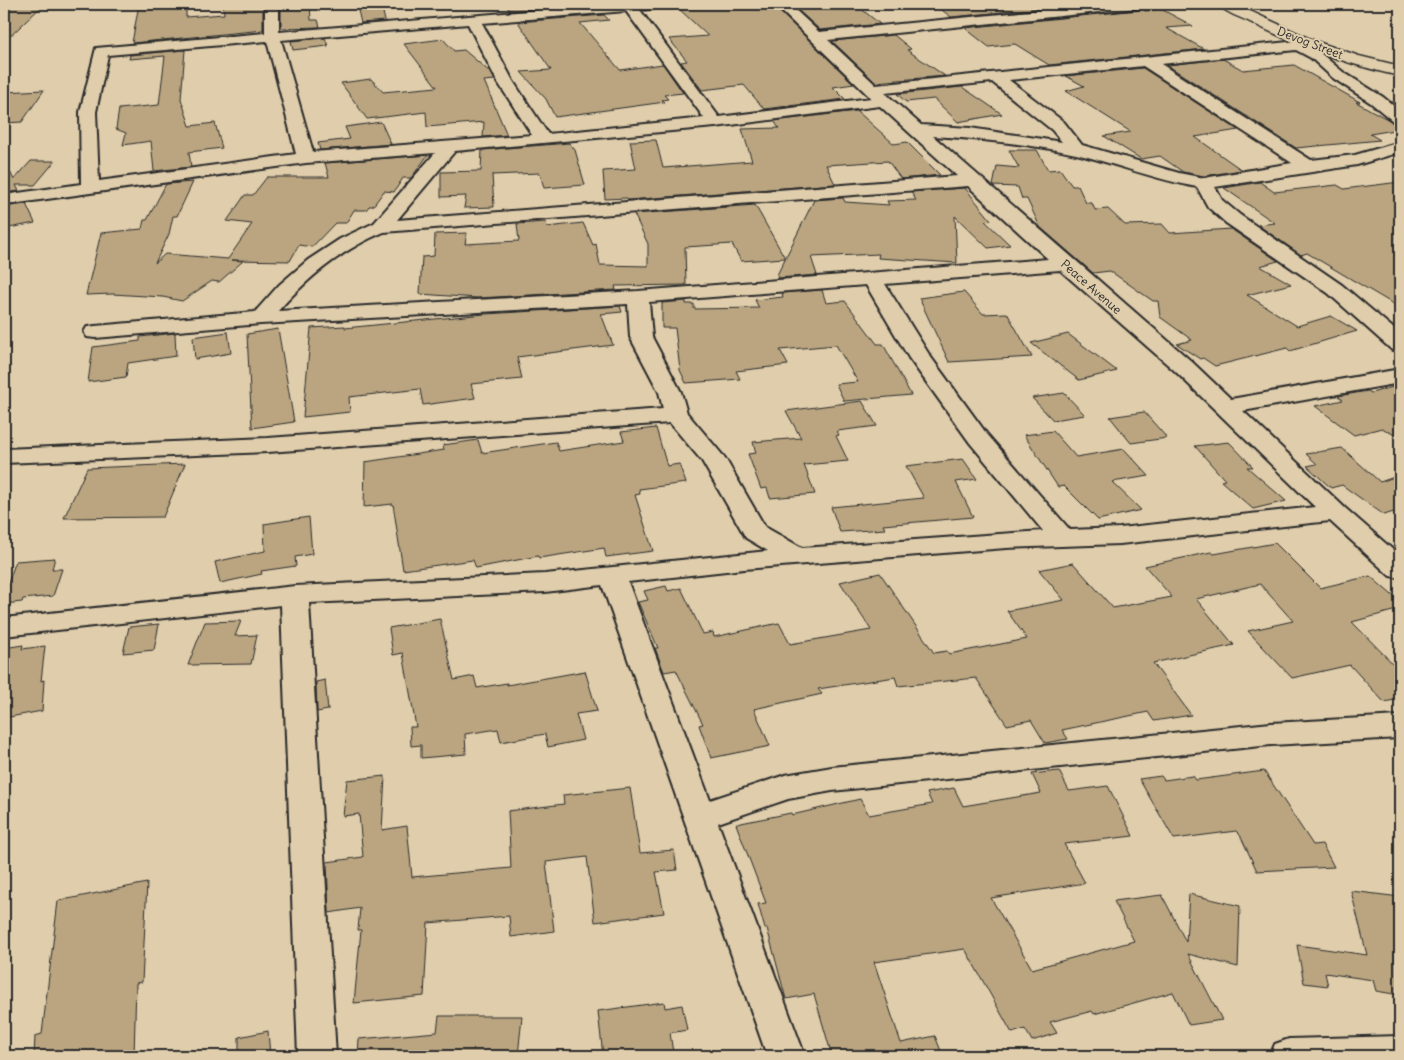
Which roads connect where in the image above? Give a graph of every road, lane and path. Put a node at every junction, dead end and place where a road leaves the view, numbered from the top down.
1 (272, 4) edge
2 (657, 4) edge
3 (781, 4) edge
4 (1138, 4) edge
5 (1225, 4) edge
6 (630, 6) junction
7 (430, 8) dead end
8 (473, 19) junction
9 (438, 22) junction
10 (272, 35) junction
11 (817, 37) junction
12 (1303, 44) junction
13 (1258, 49) junction
14 (1146, 62) junction
15 (1326, 65) junction
16 (1400, 71) edge
17 (995, 77) junction
18 (878, 96) junction
19 (1400, 119) edge
20 (715, 122) junction
21 (918, 130) junction
22 (544, 139) junction
23 (449, 147) junction
24 (1400, 147) edge
25 (1076, 149) junction
26 (306, 158) junction
27 (1308, 166) junction
28 (973, 180) junction
29 (1204, 183) junction
30 (90, 188) junction
31 (4, 200) edge
32 (381, 227) junction
33 (1065, 264) junction
34 (872, 279) junction
35 (638, 297) junction
36 (261, 318) junction
37 (95, 332) dead end
38 (1400, 345) edge
39 (1400, 376) edge
40 (1224, 407) junction
41 (676, 415) junction
42 (4, 456) edge
43 (1336, 513) junction
44 (755, 532) junction
45 (1062, 537) junction
46 (799, 558) junction
47 (744, 561) junction
48 (1400, 570) edge
49 (612, 576) junction
50 (295, 595) junction
51 (4, 627) edge
52 (1400, 727) edge
53 (700, 817) junction
54 (1400, 1053) edge
55 (317, 1056) edge
56 (786, 1056) edge
57 (1289, 1056) edge

1 - 10 street
2 - 6 street
3 - 11 street, Peace Avenue
4 - 11 street
5 - 12 street, Devog Street
6 - 8 street
6 - 20 street
7 - 9 street
8 - 9 street
8 - 22 street
9 - 10 street
10 - 26 street
10 - 30 street
11 - 18 street, Peace Avenue
12 - 13 street
12 - 15 street
12 - 16 street, Devog Street
13 - 14 street
13 - 15 street
14 - 17 street
14 - 27 street
15 - 19 street
17 - 18 street
17 - 25 street
18 - 20 street
18 - 21 street, Peace Avenue
20 - 22 street
21 - 25 street
21 - 28 street, Peace Avenue
22 - 23 street
23 - 26 street
23 - 32 street
24 - 27 street
25 - 29 street
26 - 30 street
27 - 29 street
28 - 32 street
28 - 33 street, Peace Avenue
29 - 38 street
30 - 31 street
32 - 36 street
33 - 34 street
33 - 40 street, Peace Avenue
34 - 35 street
34 - 45 street
35 - 36 street
35 - 41 street
36 - 37 street
39 - 40 street
40 - 43 street, Peace Avenue
41 - 42 street
41 - 44 street
43 - 45 street
43 - 48 street, Peace Avenue
44 - 46 street
44 - 47 street
45 - 46 street
46 - 47 street
47 - 49 street
49 - 50 street
49 - 53 street
50 - 51 street
50 - 55 street
52 - 53 street
53 - 56 street
54 - 57 street

